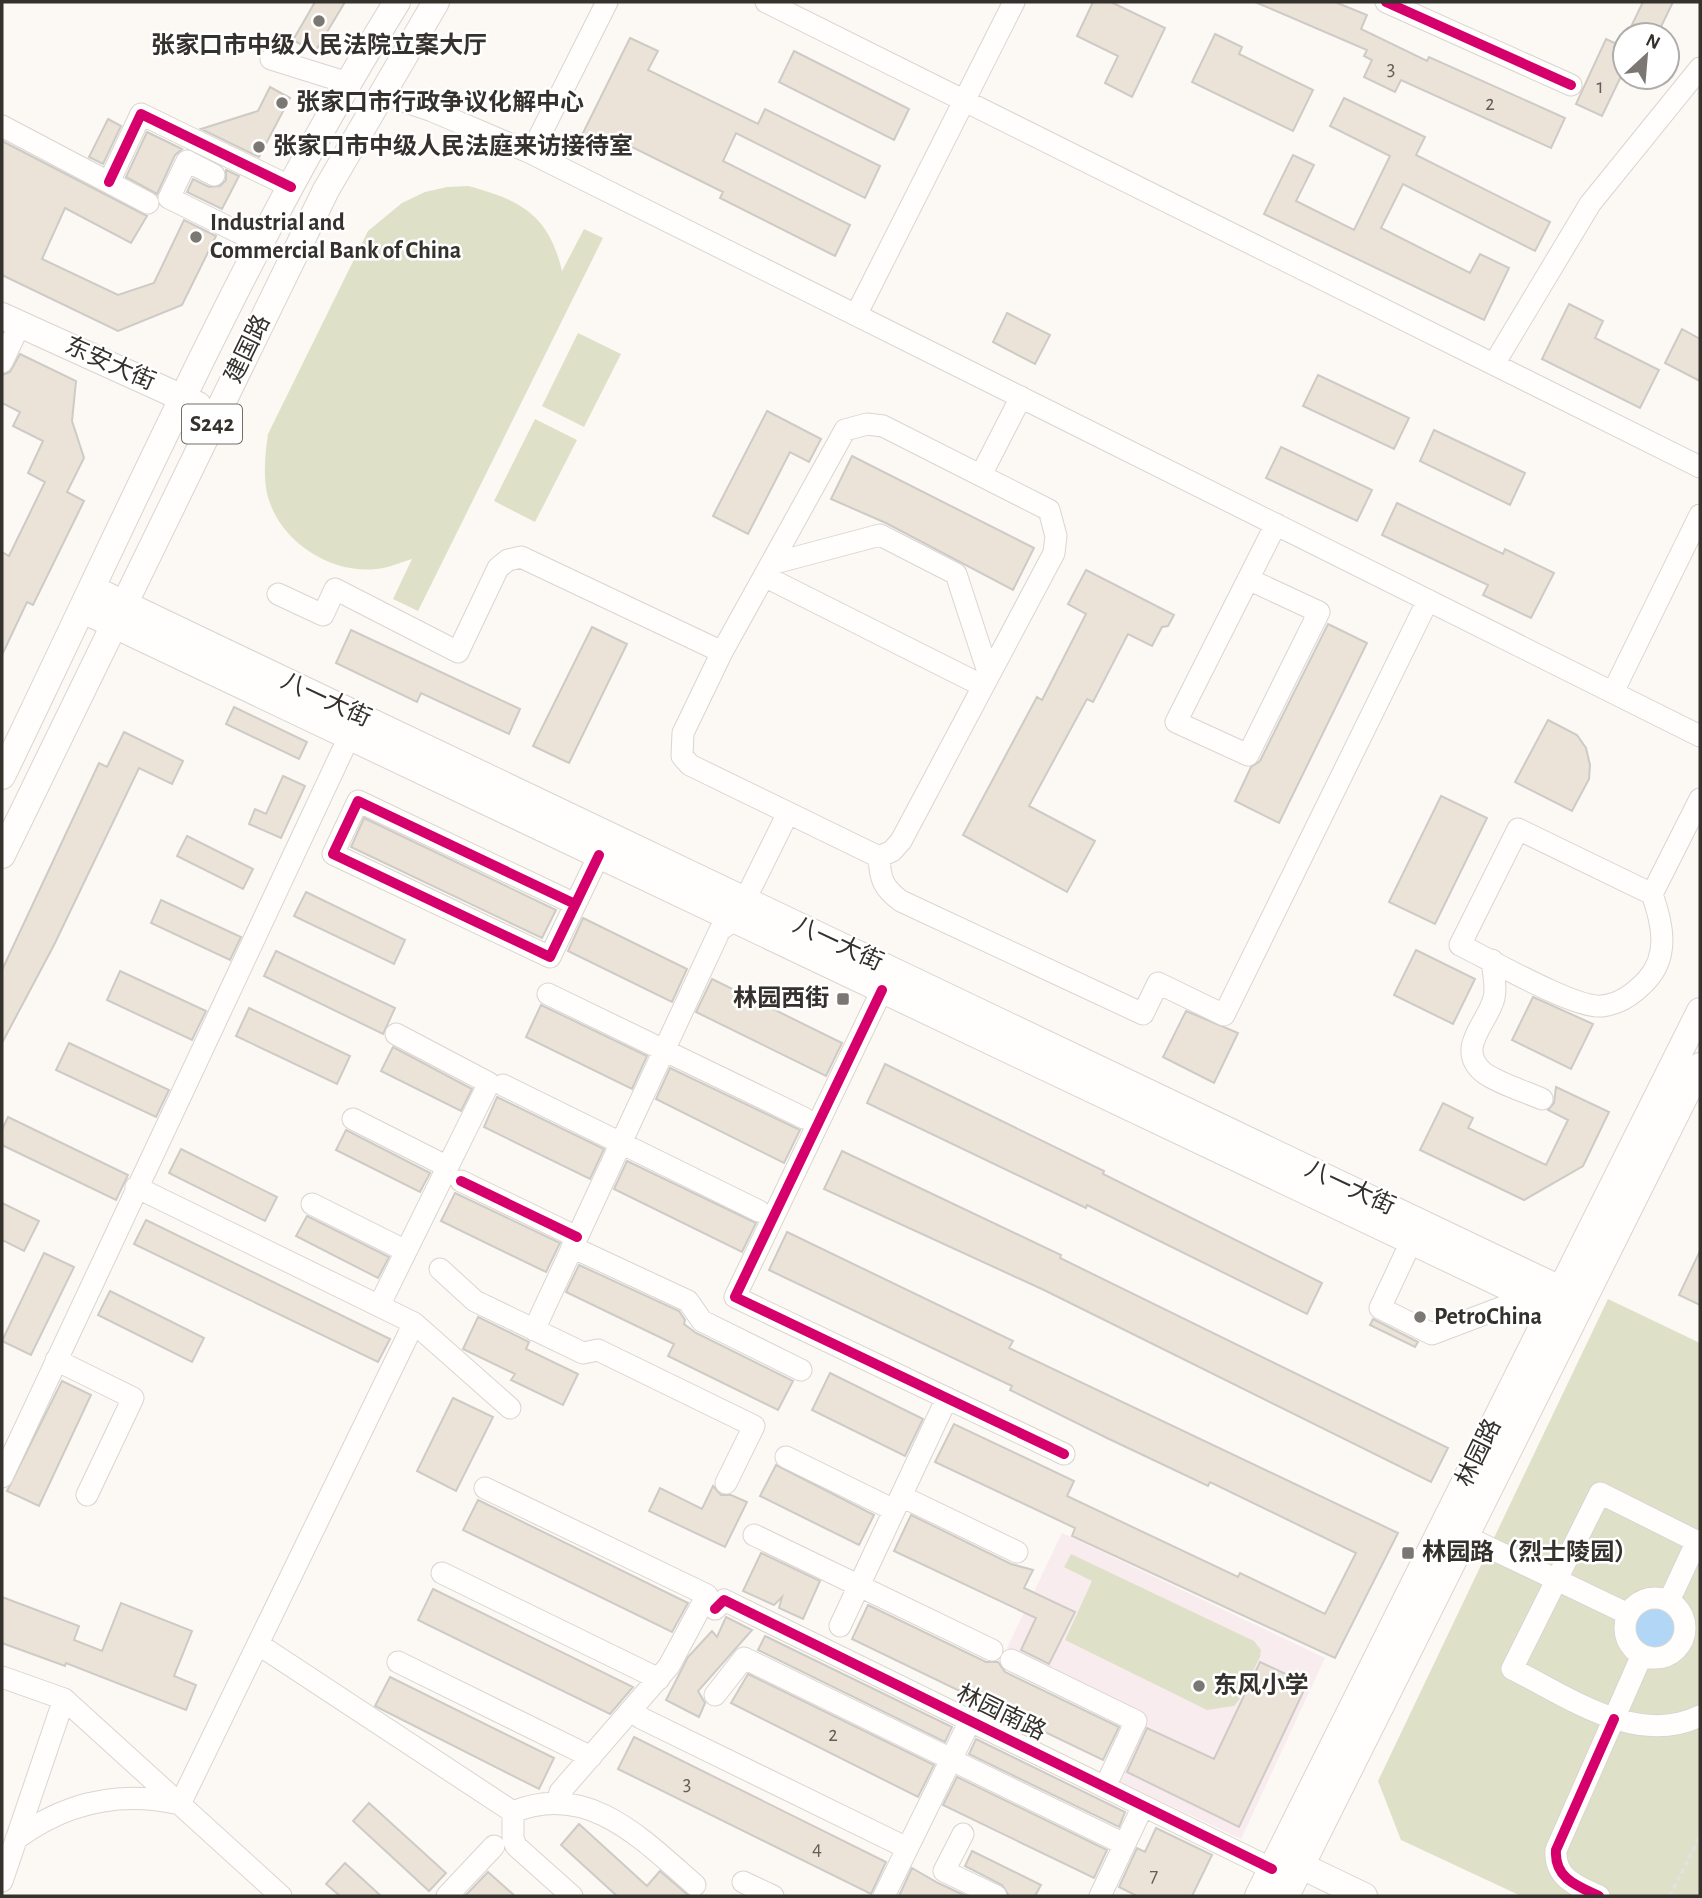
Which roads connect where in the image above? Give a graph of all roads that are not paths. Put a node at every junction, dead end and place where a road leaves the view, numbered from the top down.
1 (397, 2) edge
2 (436, 2) edge
3 (607, 2) edge
4 (766, 2) edge
5 (1014, 2) edge
6 (1386, 2) edge
7 (271, 59) dead end
8 (1700, 68) edge
9 (348, 83) junction
10 (1571, 85) dead end
11 (382, 94) junction
12 (964, 100) junction
13 (2, 126) edge
14 (531, 153) junction
15 (214, 175) dead end
16 (109, 182) junction
17 (291, 187) junction
18 (148, 202) dead end
19 (260, 243) junction
20 (856, 315) junction
21 (11, 320) edge
22 (2, 362) edge
23 (1494, 364) junction
24 (1021, 397) junction
25 (184, 398) junction
26 (217, 414) junction
27 (1700, 467) edge
28 (981, 475) junction
29 (1700, 515) edge
30 (1276, 524) junction
31 (768, 570) junction
32 (1248, 579) junction
33 (278, 594) dead end
34 (88, 599) junction
35 (1428, 600) junction
36 (118, 614) junction
37 (722, 652) junction
38 (986, 681) junction
39 (1613, 692) junction
40 (354, 726) junction
41 (1700, 736) edge
42 (2, 776) edge
43 (1700, 799) edge
44 (788, 813) junction
45 (2, 855) edge
46 (599, 855) junction
47 (879, 857) junction
48 (1652, 894) junction
49 (575, 904) junction
50 (740, 910) junction
51 (1492, 960) junction
52 (888, 993) junction
53 (548, 994) dead end
54 (1700, 1011) edge
55 (396, 1034) dead end
56 (663, 1051) junction
57 (1693, 1069) edge
58 (503, 1085) dead end
59 (1542, 1099) dead end
60 (804, 1118) dead end
61 (353, 1119) dead end
62 (621, 1143) junction
63 (454, 1174) junction
64 (136, 1187) junction
65 (312, 1204) dead end
66 (759, 1211) dead end
67 (787, 1218) dead end
68 (1416, 1232) junction
69 (575, 1242) junction
70 (406, 1251) junction
71 (440, 1269) dead end
72 (1556, 1298) junction
73 (379, 1306) junction
74 (414, 1323) junction
75 (534, 1330) junction
76 (56, 1360) junction
77 (801, 1370) dead end
78 (947, 1398) junction
79 (510, 1408) dead end
80 (1064, 1454) dead end
81 (786, 1457) dead end
82 (2, 1477) edge
83 (726, 1483) dead end
84 (485, 1488) dead end
85 (87, 1495) dead end
86 (897, 1503) junction
87 (754, 1535) dead end
88 (1465, 1536) junction
89 (1699, 1542) edge
90 (1017, 1552) dead end
91 (442, 1573) dead end
92 (1556, 1580) junction
93 (859, 1585) junction
94 (1669, 1601) junction
95 (715, 1609) dead end
96 (1628, 1614) junction
97 (839, 1626) dead end
98 (258, 1644) junction
99 (1691, 1647) edge
100 (992, 1650) dead end
101 (1642, 1655) junction
102 (1011, 1660) dead end
103 (398, 1662) dead end
104 (2, 1677) edge
105 (659, 1679) junction
106 (715, 1695) dead end
107 (64, 1699) junction
108 (1700, 1716) edge
109 (641, 1718) dead end
110 (1614, 1718) junction
111 (970, 1721) junction
112 (591, 1757) junction
113 (955, 1761) junction
114 (1105, 1787) junction
115 (558, 1801) junction
116 (180, 1804) junction
117 (1143, 1806) junction
118 (513, 1812) junction
119 (963, 1834) dead end
120 (16, 1839) junction
121 (1124, 1844) junction
122 (494, 1846) dead end
123 (907, 1848) junction
124 (1284, 1863) junction
125 (2, 1881) edge
126 (743, 1882) dead end
127 (695, 1885) dead end
128 (281, 1896) edge
129 (447, 1896) edge
130 (572, 1896) edge
131 (773, 1896) edge
132 (884, 1896) edge
133 (996, 1896) edge
134 (1101, 1896) edge
135 (1258, 1896) edge
136 (1286, 1896) edge
137 (1364, 1896) edge
138 (1599, 1896) edge

1 - 9 main road, 建国路 / S242
2 - 11 main road, 建国路 / S242
3 - 14 street
4 - 12 street
5 - 12 street
6 - 10 street
7 - 9 street
8 - 23 street
9 - 11 main road
9 - 17 main road, 建国路 / S242
11 - 14 street
11 - 26 main road, 建国路 / S242
12 - 20 street
12 - 23 street
13 - 16 street
14 - 20 street
15 - 19 street
16 - 17 street
16 - 18 street
17 - 19 main road, 建国路 / S242
19 - 25 main road, 建国路 / S242
20 - 24 street
21 - 22 street
21 - 25 main road, 东安大街
23 - 27 street
24 - 28 street
24 - 30 street
25 - 26 main road, 东安大街
25 - 34 main road, 建国路 / S242
26 - 36 main road, 建国路 / S242
28 - 31 street
28 - 38 street
29 - 39 street
30 - 32 street
30 - 35 street
31 - 37 street
31 - 38 street
31 - 38 street
32 - 32 street
33 - 37 street
34 - 36 main road, 八一大街
34 - 42 main road, 建国路 / S242
35 - 39 street
35 - 47 street
36 - 40 main road, 八一大街
36 - 45 main road, 建国路 / S242
37 - 44 street
38 - 47 street
39 - 41 street
40 - 46 main road, 八一大街
40 - 50 main road, 八一大街
40 - 64 street
43 - 48 street
44 - 47 street
44 - 50 street
46 - 49 street
46 - 50 main road, 八一大街
48 - 51 street
48 - 51 street
49 - 49 street
50 - 52 main road, 八一大街
50 - 56 street
50 - 68 main road, 八一大街
51 - 59 street
52 - 67 street
52 - 68 main road, 八一大街
52 - 78 street
53 - 56 street
54 - 57 main road, 林园路
55 - 63 street
56 - 60 street
56 - 62 street
57 - 72 main road, 林园路
58 - 62 street
61 - 63 street
62 - 66 street
62 - 69 street
63 - 69 street
63 - 70 street
64 - 73 street
64 - 76 street
65 - 70 street
68 - 72 main road, 八一大街
68 - 72 street
69 - 75 street
69 - 77 street
70 - 73 street
71 - 75 street
72 - 88 main road, 林园路
72 - 124 main road, 林园路
73 - 74 street
74 - 79 street
74 - 98 street
75 - 83 street
76 - 82 street
76 - 85 street
78 - 80 street
78 - 86 street
81 - 86 street
84 - 105 street
86 - 90 street
86 - 93 street
87 - 93 street
88 - 92 street
88 - 124 main road, 林园路
89 - 92 street
89 - 94 street
91 - 105 street
92 - 96 street
92 - 110 street
93 - 97 street
93 - 100 street
94 - 96 street
94 - 99 street
95 - 111 street, 林园南路
96 - 101 street
98 - 116 street
98 - 118 street
99 - 101 street
101 - 110 street
102 - 114 street
103 - 112 street
104 - 107 street
105 - 112 street
106 - 113 street
107 - 116 street
107 - 120 street
108 - 110 street
109 - 123 street
110 - 138 street
111 - 113 street
111 - 114 street, 林园南路
112 - 115 street
113 - 121 street
113 - 123 street
114 - 117 street, 林园南路
115 - 118 street
115 - 127 street
116 - 120 street
116 - 128 street
117 - 121 street
117 - 124 street, 林园南路
118 - 130 street
119 - 133 street
120 - 125 street
121 - 134 street
122 - 129 street
123 - 132 street
124 - 135 main road, 林园路
124 - 136 main road, 林园路
124 - 137 main road
126 - 131 street

